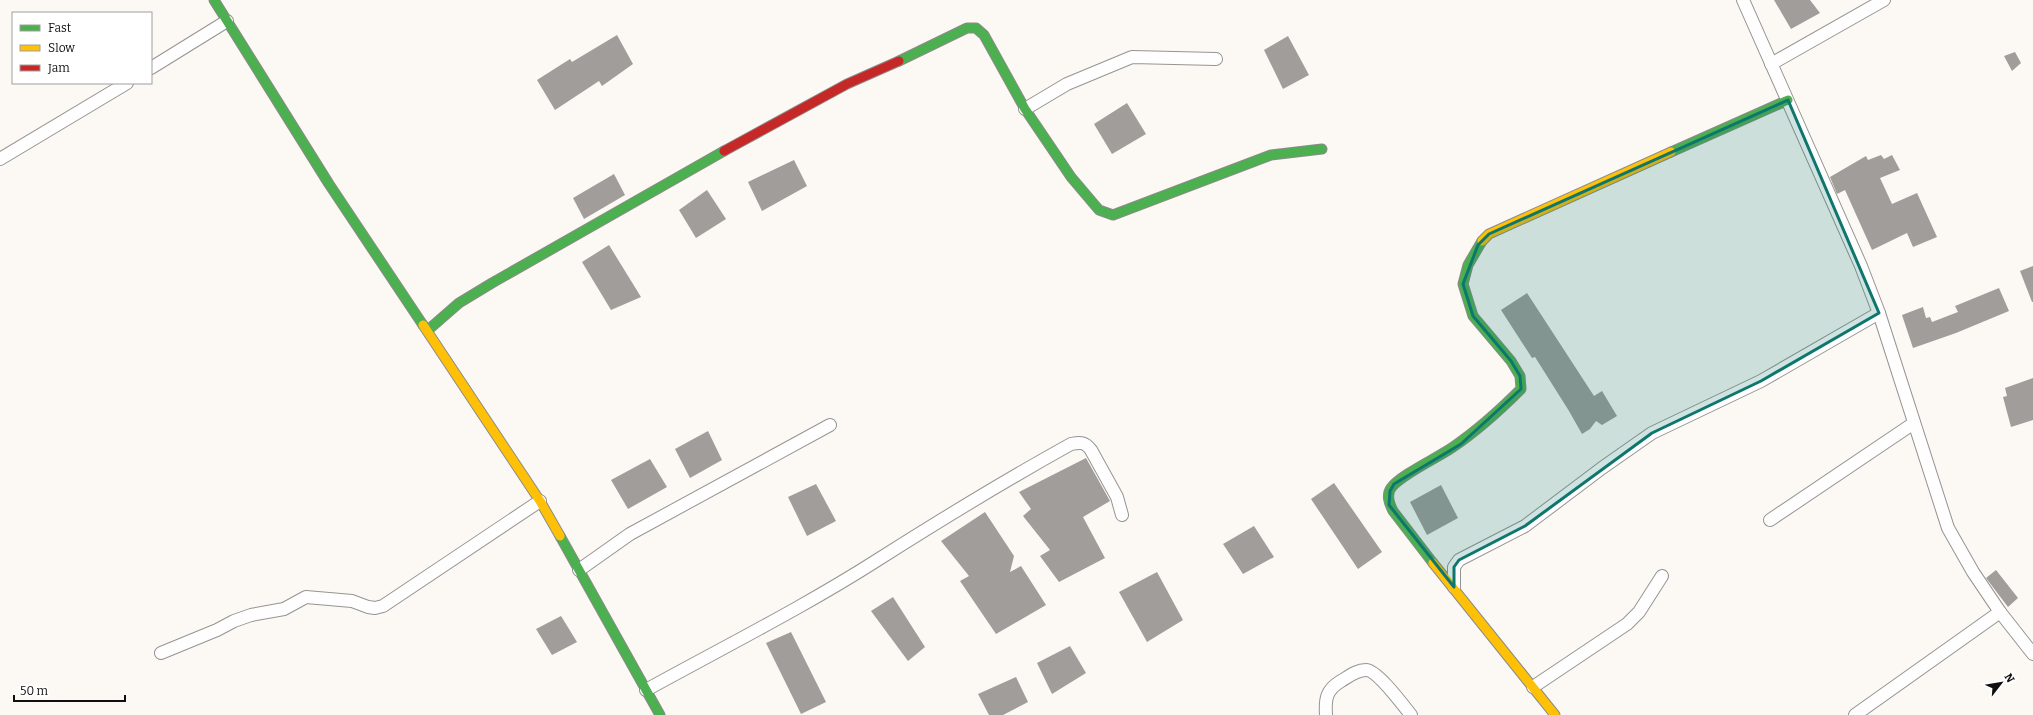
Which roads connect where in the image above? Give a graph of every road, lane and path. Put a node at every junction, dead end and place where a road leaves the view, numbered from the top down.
1 (214, 0) edge
2 (1743, 0) edge
3 (1884, 0) edge
4 (227, 21) junction
5 (1216, 59) dead end
6 (1771, 64) junction
7 (152, 67) edge
8 (125, 84) edge
9 (1788, 100) junction
10 (1025, 109) junction
11 (1322, 149) dead end
12 (0, 159) edge
13 (1879, 313) junction
14 (428, 330) junction
15 (1914, 423) junction
16 (830, 425) dead end
17 (540, 501) junction
18 (1122, 515) dead end
19 (1770, 520) dead end
20 (579, 570) junction
21 (1662, 576) dead end
22 (1454, 587) junction
23 (2000, 612) junction
24 (161, 653) dead end
25 (2033, 654) edge
26 (1533, 687) junction
27 (646, 690) junction
28 (1862, 713) edge
29 (660, 715) edge
30 (1326, 715) edge
31 (1411, 715) edge
32 (1555, 715) edge

1 - 4 street
2 - 6 street
3 - 6 street
4 - 7 street
4 - 14 street
5 - 10 street
6 - 9 street
8 - 12 street
9 - 13 street
9 - 22 street
10 - 11 street
10 - 14 street
13 - 15 street
13 - 22 street
14 - 17 street
15 - 19 street
15 - 23 street
16 - 20 street
17 - 20 street
17 - 24 street
18 - 27 street
20 - 27 street
21 - 26 street
22 - 26 street
23 - 25 street
23 - 28 street
26 - 32 street
27 - 29 street
30 - 31 street

